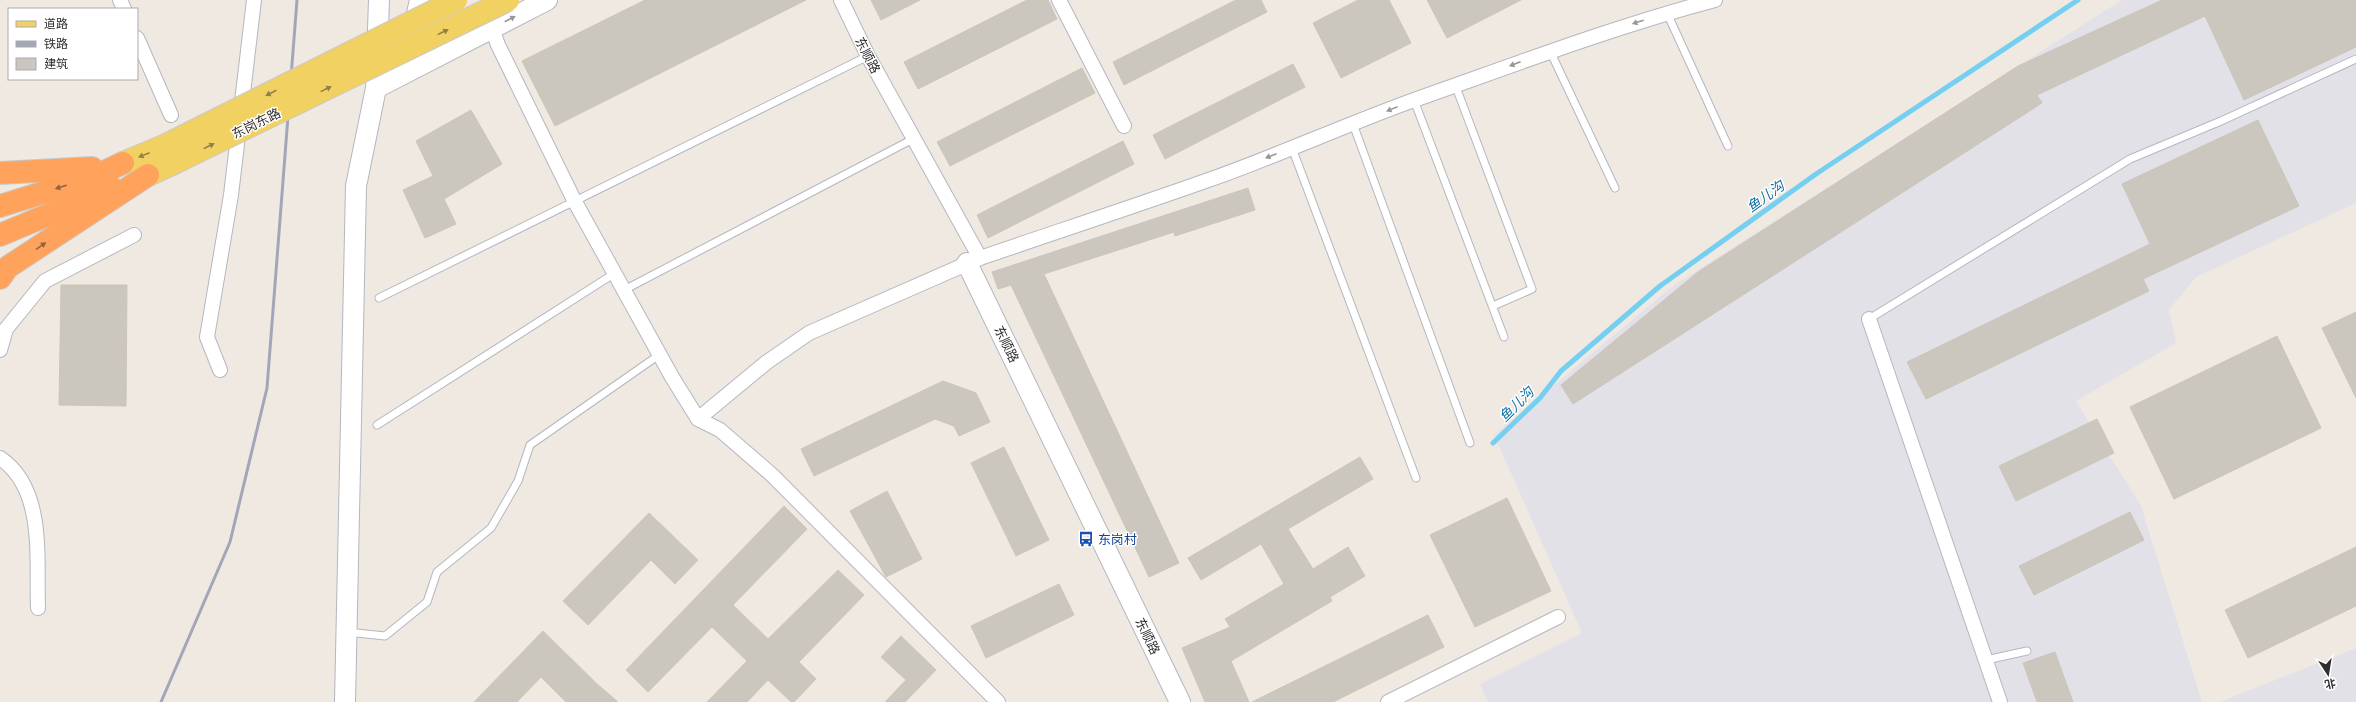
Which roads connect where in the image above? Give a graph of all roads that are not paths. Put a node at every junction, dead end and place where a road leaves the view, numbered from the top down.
1 (254, 0) edge
2 (420, 0) edge
3 (456, 0) edge
4 (508, 0) edge
5 (547, 0) edge
6 (841, 0) edge
7 (1059, 0) edge
8 (1715, 0) edge
9 (384, 2) edge
10 (1667, 13) junction
11 (492, 28) junction
12 (138, 40) edge
13 (1550, 51) junction
14 (868, 56) junction
15 (2356, 59) edge
16 (404, 71) junction
17 (1456, 87) junction
18 (376, 88) junction
19 (1414, 100) junction
20 (171, 115) dead end
21 (1354, 124) junction
22 (1124, 126) dead end
23 (913, 139) junction
24 (1728, 146) dead end
25 (1292, 148) junction
26 (169, 155) junction
27 (123, 163) junction
28 (0, 173) edge
29 (148, 175) junction
30 (1614, 188) dead end
31 (81, 200) junction
32 (575, 202) junction
33 (0, 206) edge
34 (0, 235) edge
35 (134, 235) dead end
36 (0, 248) edge
37 (973, 260) junction
38 (4, 273) edge
39 (615, 273) junction
40 (624, 290) junction
41 (378, 298) dead end
42 (1493, 306) junction
43 (1869, 319) joint
44 (1504, 337) dead end
45 (0, 350) edge
46 (659, 354) junction
47 (220, 370) dead end
48 (698, 419) junction
49 (377, 425) dead end
50 (1470, 443) dead end
51 (0, 458) edge
52 (1416, 478) dead end
53 (38, 608) dead end
54 (1558, 617) dead end
55 (347, 632) junction
56 (2026, 651) dead end
57 (1986, 660) junction
58 (345, 702) edge
59 (998, 702) edge
60 (1180, 702) edge
61 (1388, 702) edge
62 (2000, 702) edge

1 - 47 street
2 - 16 street
3 -> 26 main road, 东岗东路, bridge
26 -> 4 main road, 东岗东路, bridge
11 -> 5 street
6 - 14 street, 东顺路
7 - 22 street
8 - 10 street
9 - 18 street
10 -> 13 street
10 - 24 lane
11 - 16 street
11 - 32 street
12 - 20 street
13 -> 17 street
13 - 30 lane
14 - 23 street, 东顺路
14 - 32 lane
15 - 43 lane
16 - 18 street
17 - 19 street
17 - 42 lane
18 - 55 street
19 -> 21 street
19 - 42 lane
21 - 25 street
21 - 50 lane
23 - 37 street, 东顺路
23 - 40 lane
25 -> 37 street
25 - 52 lane
26 -> 27 main road, 东岗东路
26 - 29 main road, 东岗东路
27 - 28 highway
27 -> 33 highway, 东岗东路
29 - 31 highway, 东岗东路
38 -> 29 highway
31 - 34 highway, 东岗东路
31 - 36 highway
32 - 39 street
32 - 41 lane
35 - 45 street
37 - 48 street
37 - 60 street, 东顺路
39 - 40 street
39 - 49 lane
40 - 46 street
42 - 44 lane
43 - 57 street
46 - 48 street
46 - 55 lane
48 - 59 street
51 - 53 street
54 - 61 street
55 - 58 street
56 - 57 lane
57 - 62 street

